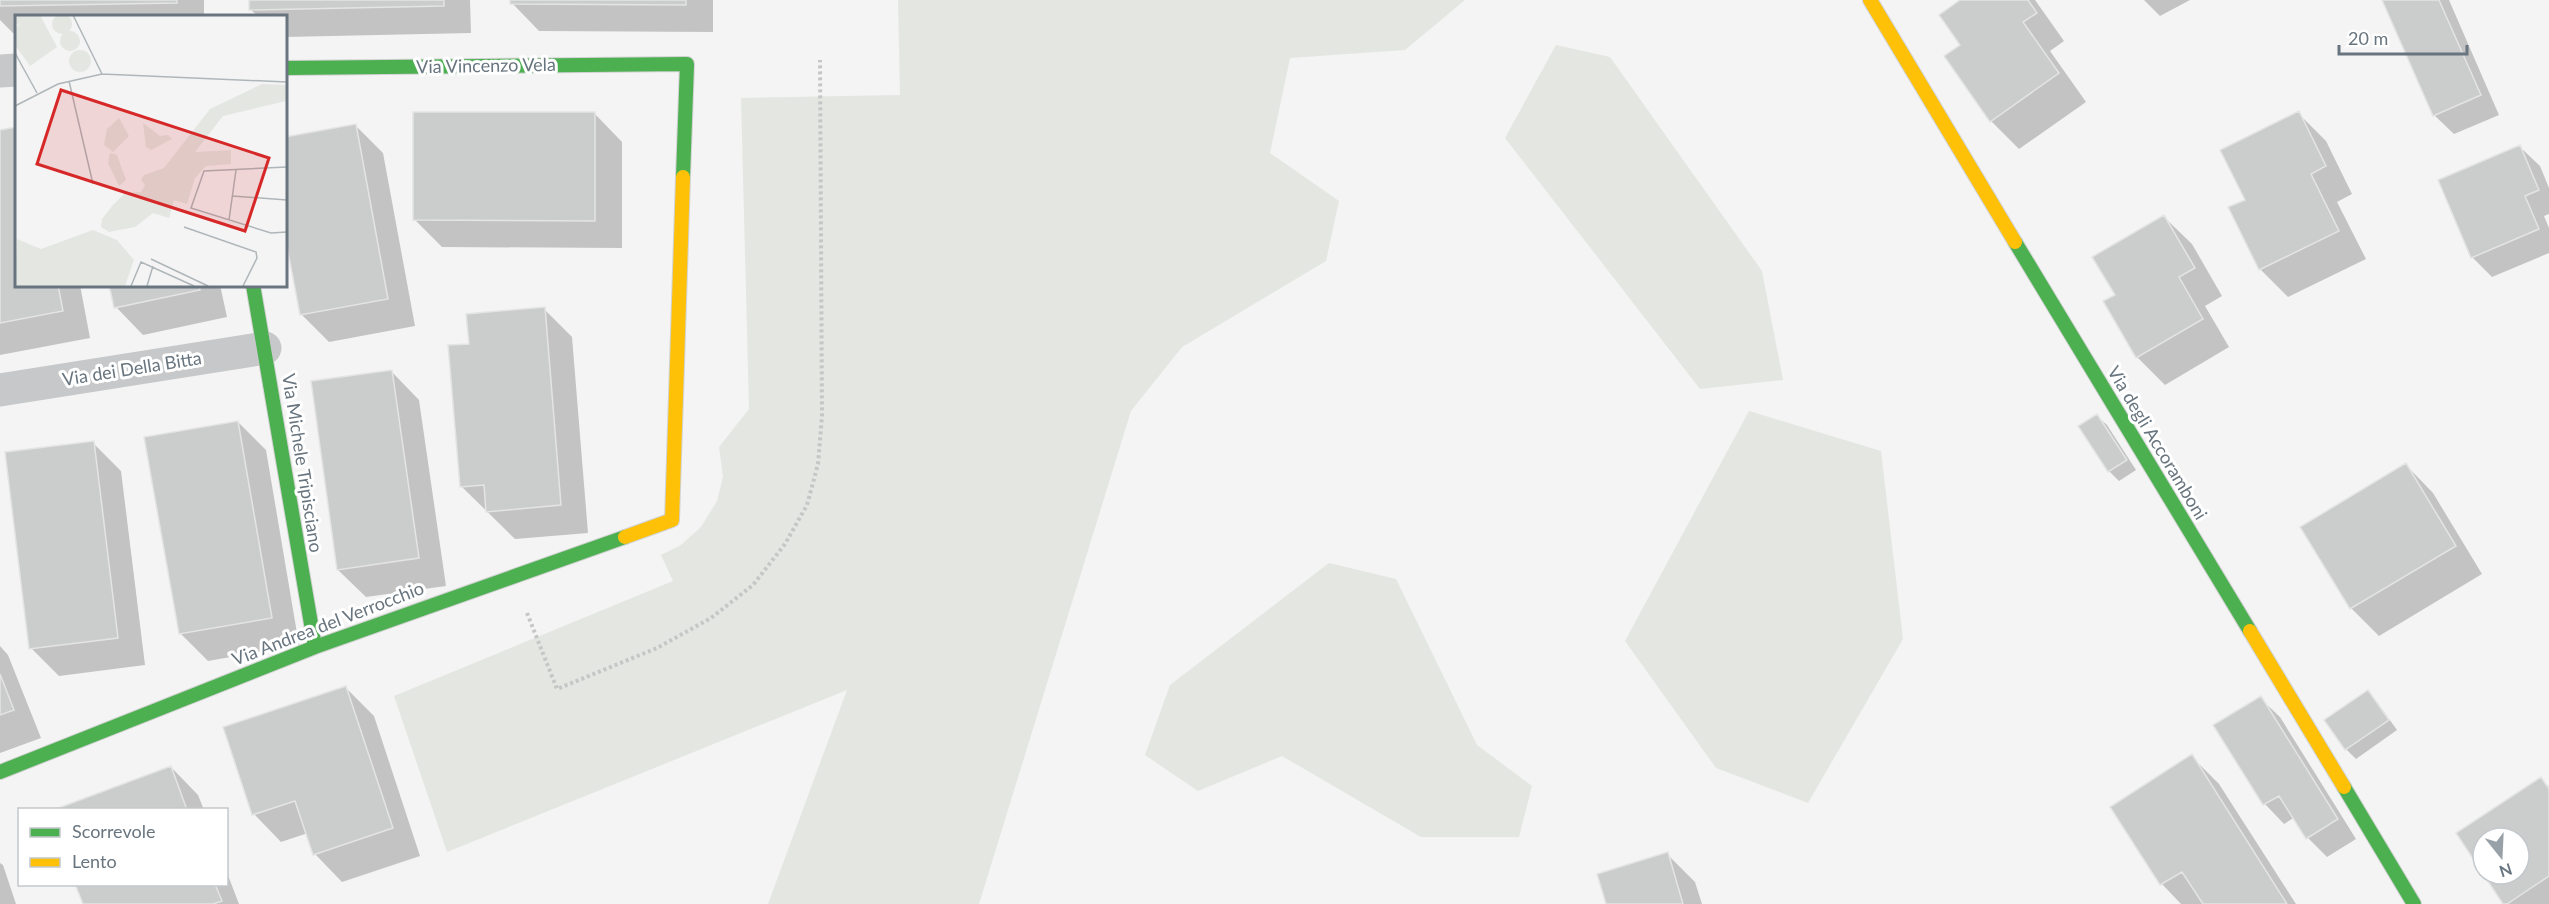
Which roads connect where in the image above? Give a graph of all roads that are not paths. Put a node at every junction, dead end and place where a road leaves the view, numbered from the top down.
1 (1870, 0) edge
2 (286, 68) edge
3 (15, 70) edge
4 (0, 71) edge
5 (253, 286) edge
6 (265, 348) junction
7 (0, 390) edge
8 (672, 520) joint
9 (315, 647) junction
10 (0, 772) edge
11 (2414, 904) edge

1 - 11 street, Via degli Accoramboni
2 - 8 street, Via Vincenzo Vela
3 - 4 street
5 - 6 street, Via Michele Tripisciano
6 - 7 street, Via dei Della Bitta
6 - 9 street, Via Michele Tripisciano
8 - 9 street, Via Andrea del Verrocchio
9 - 10 street, Via Andrea del Verrocchio

